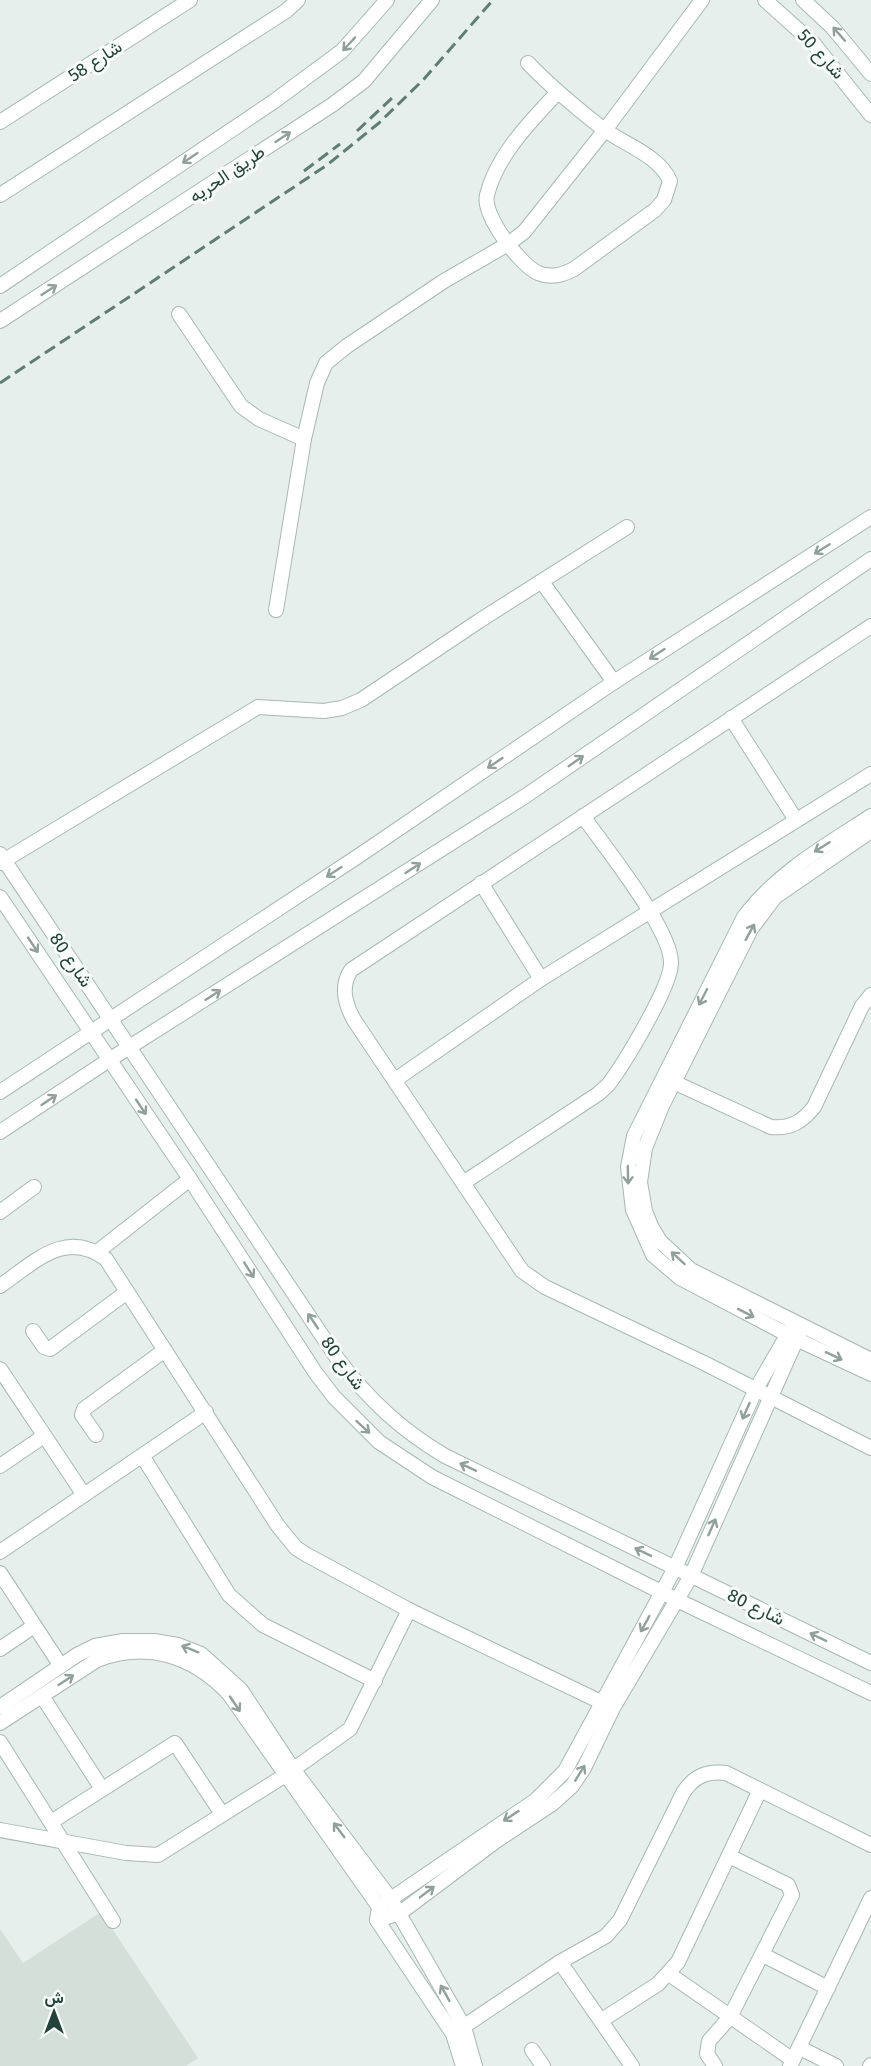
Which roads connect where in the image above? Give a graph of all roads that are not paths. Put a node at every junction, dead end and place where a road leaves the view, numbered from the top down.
1 (190, 0) edge
2 (298, 0) edge
3 (387, 0) edge
4 (432, 0) edge
5 (702, 0) edge
6 (765, 0) edge
7 (802, 0) edge
8 (528, 63) dead end
9 (871, 74) edge
10 (557, 93) junction
11 (871, 115) edge
12 (2, 117) edge
13 (605, 130) junction
14 (0, 195) edge
15 (508, 244) junction
16 (0, 286) edge
17 (179, 314) dead end
18 (0, 321) edge
19 (304, 439) junction
20 (871, 518) edge
21 (627, 527) dead end
22 (871, 559) edge
23 (542, 582) junction
24 (276, 609) dead end
25 (871, 626) edge
26 (614, 682) junction
27 (731, 718) junction
28 (871, 774) edge
29 (583, 816) junction
30 (871, 816) edge
31 (796, 820) junction
32 (871, 831) edge
33 (2, 859) edge
34 (481, 883) junction
35 (0, 897) edge
36 (651, 912) junction
37 (542, 980) junction
38 (871, 995) edge
39 (110, 1019) junction
40 (90, 1032) junction
41 (129, 1048) junction
42 (109, 1060) junction
43 (669, 1079) junction
44 (395, 1080) junction
45 (0, 1092) edge
46 (0, 1132) edge
47 (190, 1179) junction
48 (463, 1183) junction
49 (34, 1187) dead end
50 (0, 1212) edge
51 (97, 1252) junction
52 (0, 1286) edge
53 (127, 1292) junction
54 (33, 1331) dead end
55 (795, 1331) junction
56 (326, 1340) junction
57 (165, 1350) junction
58 (303, 1353) junction
59 (871, 1360) edge
60 (871, 1374) edge
61 (1, 1375) edge
62 (756, 1389) junction
63 (769, 1398) junction
64 (206, 1412) junction
65 (96, 1435) dead end
66 (44, 1436) junction
67 (871, 1448) edge
68 (143, 1457) junction
69 (0, 1466) edge
70 (84, 1495) junction
71 (0, 1552) edge
72 (675, 1568) junction
73 (0, 1573) edge
74 (691, 1576) junction
75 (663, 1592) junction
76 (677, 1600) junction
77 (410, 1610) junction
78 (34, 1626) junction
79 (0, 1649) edge
80 (871, 1663) edge
81 (61, 1666) junction
82 (375, 1681) junction
83 (871, 1693) edge
84 (42, 1696) junction
85 (601, 1702) junction
86 (0, 1707) edge
87 (0, 1723) edge
88 (0, 1742) edge
89 (288, 1772) junction
90 (102, 1789) junction
91 (760, 1790) junction
92 (222, 1814) junction
93 (51, 1822) junction
94 (0, 1830) edge
95 (66, 1844) junction
96 (871, 1845) edge
97 (729, 1856) junction
98 (871, 1898) edge
99 (382, 1908) junction
100 (400, 1913) junction
101 (113, 1921) dead end
102 (763, 1955) junction
103 (560, 1962) junction
104 (669, 1974) junction
105 (828, 1988) junction
106 (730, 2017) junction
107 (602, 2020) junction
108 (459, 2031) junction
109 (532, 2050) dead end
110 (794, 2058) edge
111 (464, 2065) edge
112 (543, 2066) edge
113 (632, 2066) edge
114 (715, 2066) edge
115 (836, 2066) edge

1 - 12 street, شارع 58
2 - 14 street
3 -> 16 street, طريق الحريه
18 -> 4 street, طريق الحريه
5 - 13 street
6 - 11 street, شارع 50
9 -> 7 street, شارع 50
8 - 10 street
10 - 13 street
10 - 15 street
13 - 15 street
13 - 15 street
15 - 19 street
17 - 19 street
19 - 24 street
20 -> 26 street
21 - 23 street
41 -> 22 street
23 - 26 street
23 - 33 street
25 - 27 street
26 -> 39 street
27 - 29 street
27 - 31 street
28 - 31 street
29 - 34 street
29 - 36 street
30 -> 43 street
31 - 36 street
43 -> 32 street
33 - 39 street, شارع 80
34 - 37 street
34 - 44 street
35 -> 40 street, شارع 80
36 - 37 street
36 - 48 street
37 - 44 street
38 - 43 street
39 - 40 street
39 - 41 street, شارع 80
40 - 42 street, شارع 80
40 - 45 street
41 - 42 street
56 -> 41 street, شارع 80
46 -> 42 street
42 -> 47 street, شارع 80
43 - 55 street
44 - 48 street
47 - 51 street
47 -> 58 street, شارع 80
48 - 62 street
49 - 50 street
51 - 52 street
51 - 53 street
53 - 54 street
53 - 57 street
55 - 59 street
55 -> 60 street
55 - 62 street
55 - 63 street
56 - 58 street
72 -> 56 street, شارع 80
57 - 64 street
57 - 65 street
58 -> 75 street, شارع 80
61 - 66 street
62 - 63 street
62 -> 72 street
63 - 67 street
74 -> 63 street
64 - 68 street
64 - 77 street
66 - 69 street
66 - 70 street
68 - 70 street
68 - 82 street
70 - 71 street
72 - 74 street, شارع 80
72 - 75 street
73 - 78 street
74 - 76 street
80 -> 74 street, شارع 80
75 - 76 street, شارع 80
75 -> 85 street
76 - 83 street, شارع 80
100 -> 76 street
77 - 82 street
77 - 85 street
78 - 79 street
78 - 81 street
81 - 86 street
89 -> 81 street
82 - 89 street
84 - 87 street
84 -> 89 street
84 - 90 street
85 -> 99 street
88 - 93 street
89 - 92 street
89 - 99 street
90 - 92 street
90 - 93 street
91 - 96 street
91 - 97 street
91 - 103 street
92 - 95 street
93 - 95 street
94 - 95 street
95 - 101 street
97 - 102 street
97 - 104 street
98 - 105 street
99 - 100 street
99 - 100 street
99 - 108 street
108 -> 100 street
102 - 105 street
102 - 106 street
103 - 107 street
103 - 108 street
104 - 106 street
104 - 107 street
105 - 110 street
106 - 110 street
106 - 114 street
107 - 113 street
108 - 111 street
109 - 112 street
110 - 115 street

